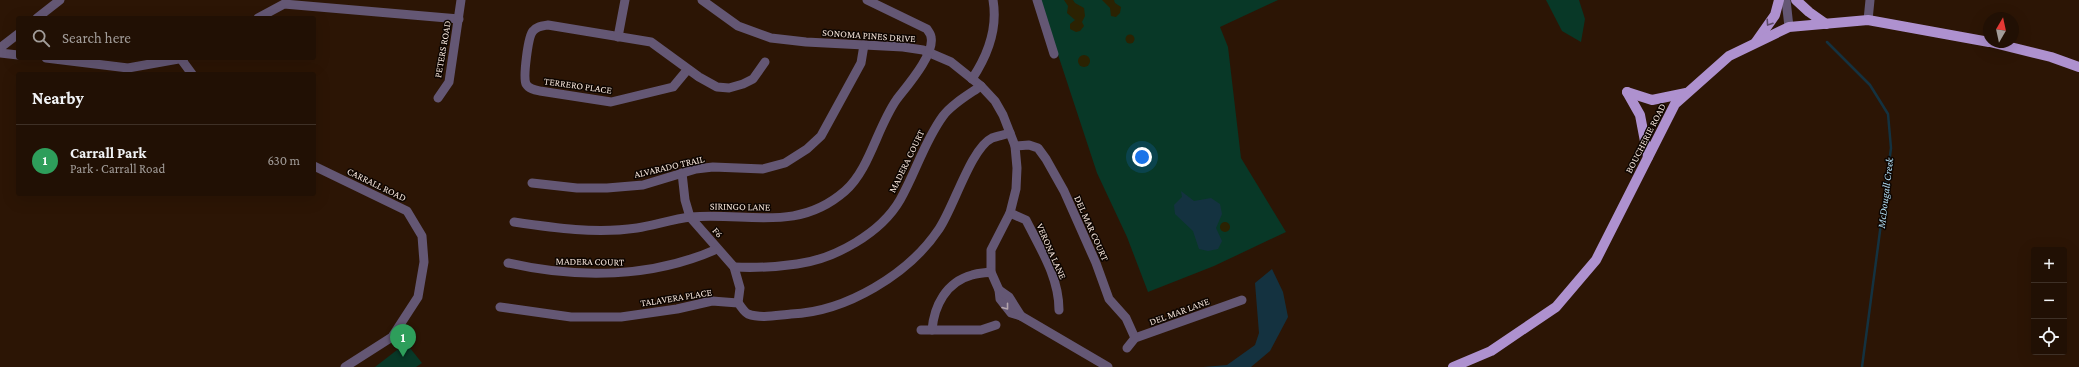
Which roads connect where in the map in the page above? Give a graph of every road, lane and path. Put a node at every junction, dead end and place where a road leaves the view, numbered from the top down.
1 (60, 0) edge
2 (461, 0) edge
3 (625, 0) edge
4 (702, 0) edge
5 (867, 0) edge
6 (993, 0) edge
7 (1037, 0) edge
8 (1779, 0) edge
9 (1786, 0) edge
10 (1796, 0) edge
11 (1870, 0) edge
12 (40, 16) edge
13 (262, 16) edge
14 (459, 19) junction
15 (1868, 20) junction
16 (1826, 24) junction
17 (1789, 27) junction
18 (16, 36) edge
19 (618, 37) junction
20 (1983, 41) edge
21 (1754, 44) junction
22 (864, 45) junction
23 (0, 48) edge
24 (2014, 48) edge
25 (0, 52) edge
26 (930, 53) junction
27 (1054, 54) dead end
28 (16, 55) edge
29 (62, 60) edge
30 (176, 60) edge
31 (183, 60) edge
32 (765, 62) dead end
33 (2079, 67) edge
34 (688, 69) junction
35 (191, 72) edge
36 (972, 79) junction
37 (981, 86) junction
38 (1688, 92) junction
39 (438, 98) dead end
40 (1010, 133) junction
41 (1015, 146) junction
42 (1648, 158) junction
43 (316, 167) edge
44 (682, 174) junction
45 (532, 183) dead end
46 (1010, 213) junction
47 (690, 217) junction
48 (514, 222) dead end
49 (718, 249) junction
50 (508, 263) dead end
51 (734, 267) junction
52 (991, 272) junction
53 (1242, 300) dead end
54 (738, 303) junction
55 (500, 307) dead end
56 (1059, 310) dead end
57 (996, 326) dead end
58 (920, 330) dead end
59 (932, 330) junction
60 (1135, 338) junction
61 (1127, 348) dead end
62 (345, 367) edge
63 (1108, 367) edge
64 (1452, 367) edge

1 - 12 street
2 - 14 street, PETERS ROAD
3 - 19 street
4 - 22 street, SONOMA PINES DRIVE
5 - 26 street
6 - 36 street
7 - 27 street
8 -> 21 main road
9 - 17 street
10 - 16 main road
11 - 15 street
13 - 14 street
14 - 39 street, PETERS ROAD
15 - 16 main road, BOUCHERIE ROAD
15 - 20 main road, BOUCHERIE ROAD
16 - 17 main road, BOUCHERIE ROAD
17 - 21 main road, BOUCHERIE ROAD
18 - 23 street
19 - 34 street, TERRERO PLACE
19 - 34 street, TERRERO PLACE
21 - 38 main road, BOUCHERIE ROAD
22 - 26 street, SONOMA PINES DRIVE
22 - 44 street, ALVARADO TRAIL
24 - 33 main road, BOUCHERIE ROAD
25 - 28 street
26 - 36 street, SONOMA PINES DRIVE
26 - 47 street, SIRINGO LANE
29 - 30 street
31 - 35 street
32 - 34 street, TERRERO PLACE
36 - 37 street, SONOMA PINES DRIVE
37 - 40 street, SONOMA PINES DRIVE
37 - 51 street, MADERA COURT
38 - 42 main road, BOUCHERIE ROAD
38 - 42 main road
40 - 41 street, SONOMA PINES DRIVE
40 - 54 street
41 - 46 street, SONOMA PINES DRIVE
41 - 60 street, DEL MAR COURT
42 - 64 main road, BOUCHERIE ROAD
43 - 62 street, CARRALL ROAD
44 - 45 street, ALVARADO TRAIL
44 - 47 street, F6
46 - 52 street, SONOMA PINES DRIVE
46 - 56 street, VERONA LANE
47 - 48 street, SIRINGO LANE
47 - 49 street, F6
49 - 50 street, MADERA COURT
49 - 51 street, F6
51 - 54 street, F6
52 - 59 street
52 - 63 street, SONOMA PINES DRIVE
53 - 60 street, DEL MAR LANE
54 - 55 street, TALAVERA PLACE
57 - 59 street
58 - 59 street
60 - 61 street

